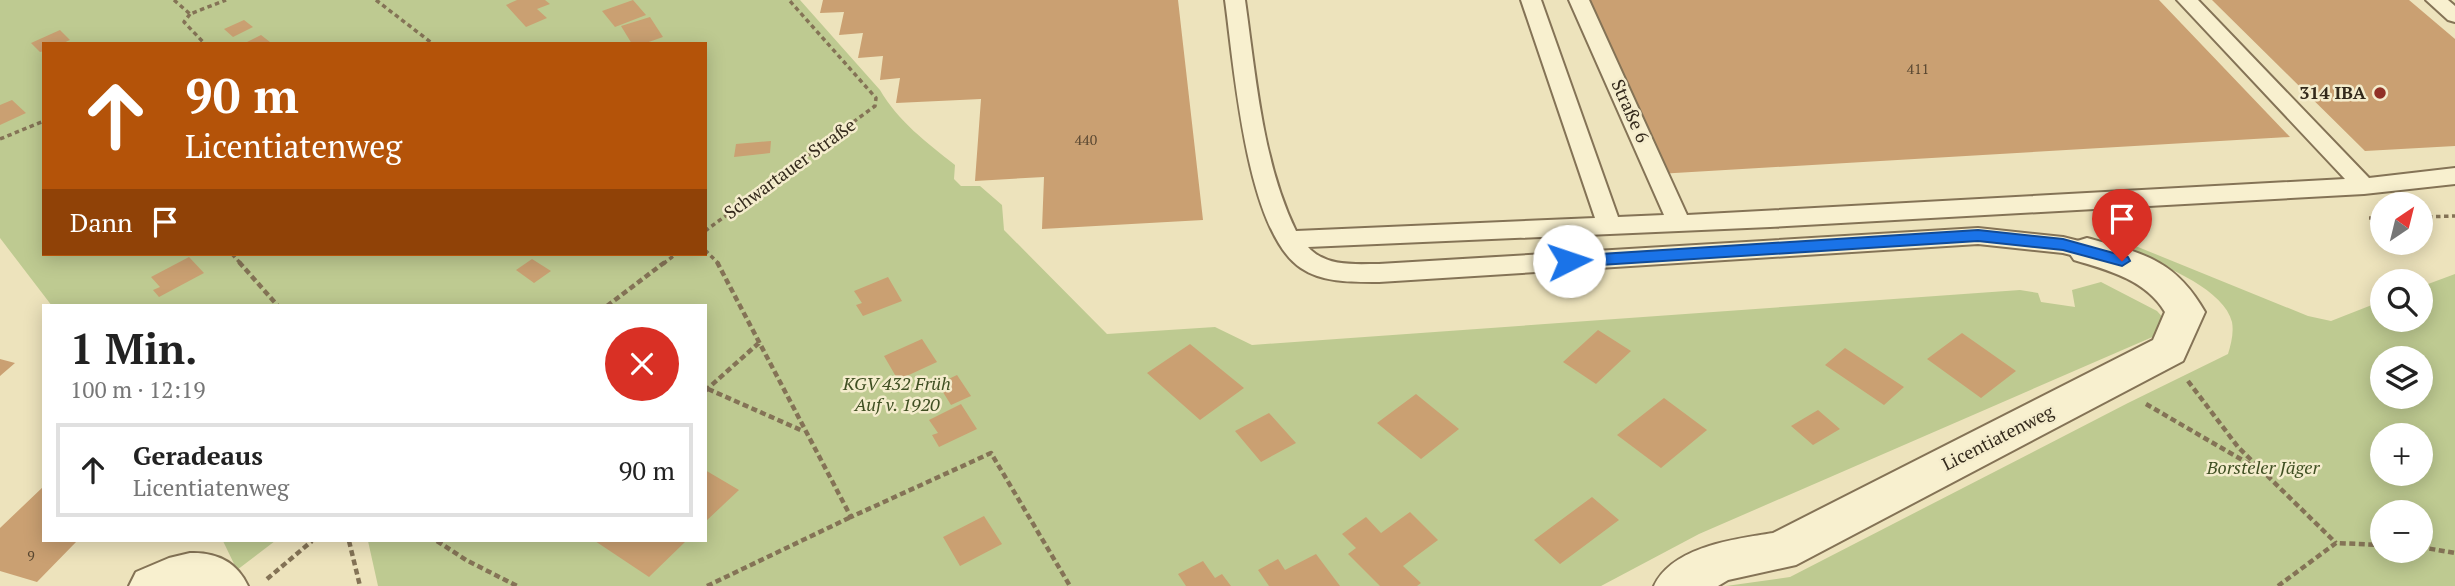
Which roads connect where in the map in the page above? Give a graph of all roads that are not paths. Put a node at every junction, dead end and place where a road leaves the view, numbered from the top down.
1 (1235, 0) edge
2 (1531, 0) edge
3 (1580, 0) edge
4 (2186, 0) edge
5 (2436, 0) edge
6 (2455, 16) edge
7 (2455, 176) edge
8 (2364, 186) junction
9 (1679, 223) junction
10 (1609, 226) junction
11 (1287, 240) junction
12 (2087, 251) joint
13 (152, 586) edge
14 (225, 586) edge
15 (1677, 586) edge

1 - 11 lane
2 - 10 lane
3 - 9 lane, Straße 6
4 - 8 lane
5 - 6 lane
7 - 8 lane
8 - 9 lane
9 - 10 lane
10 - 11 lane
11 - 12 lane
12 - 15 street, Licentiatenweg
13 - 14 street

